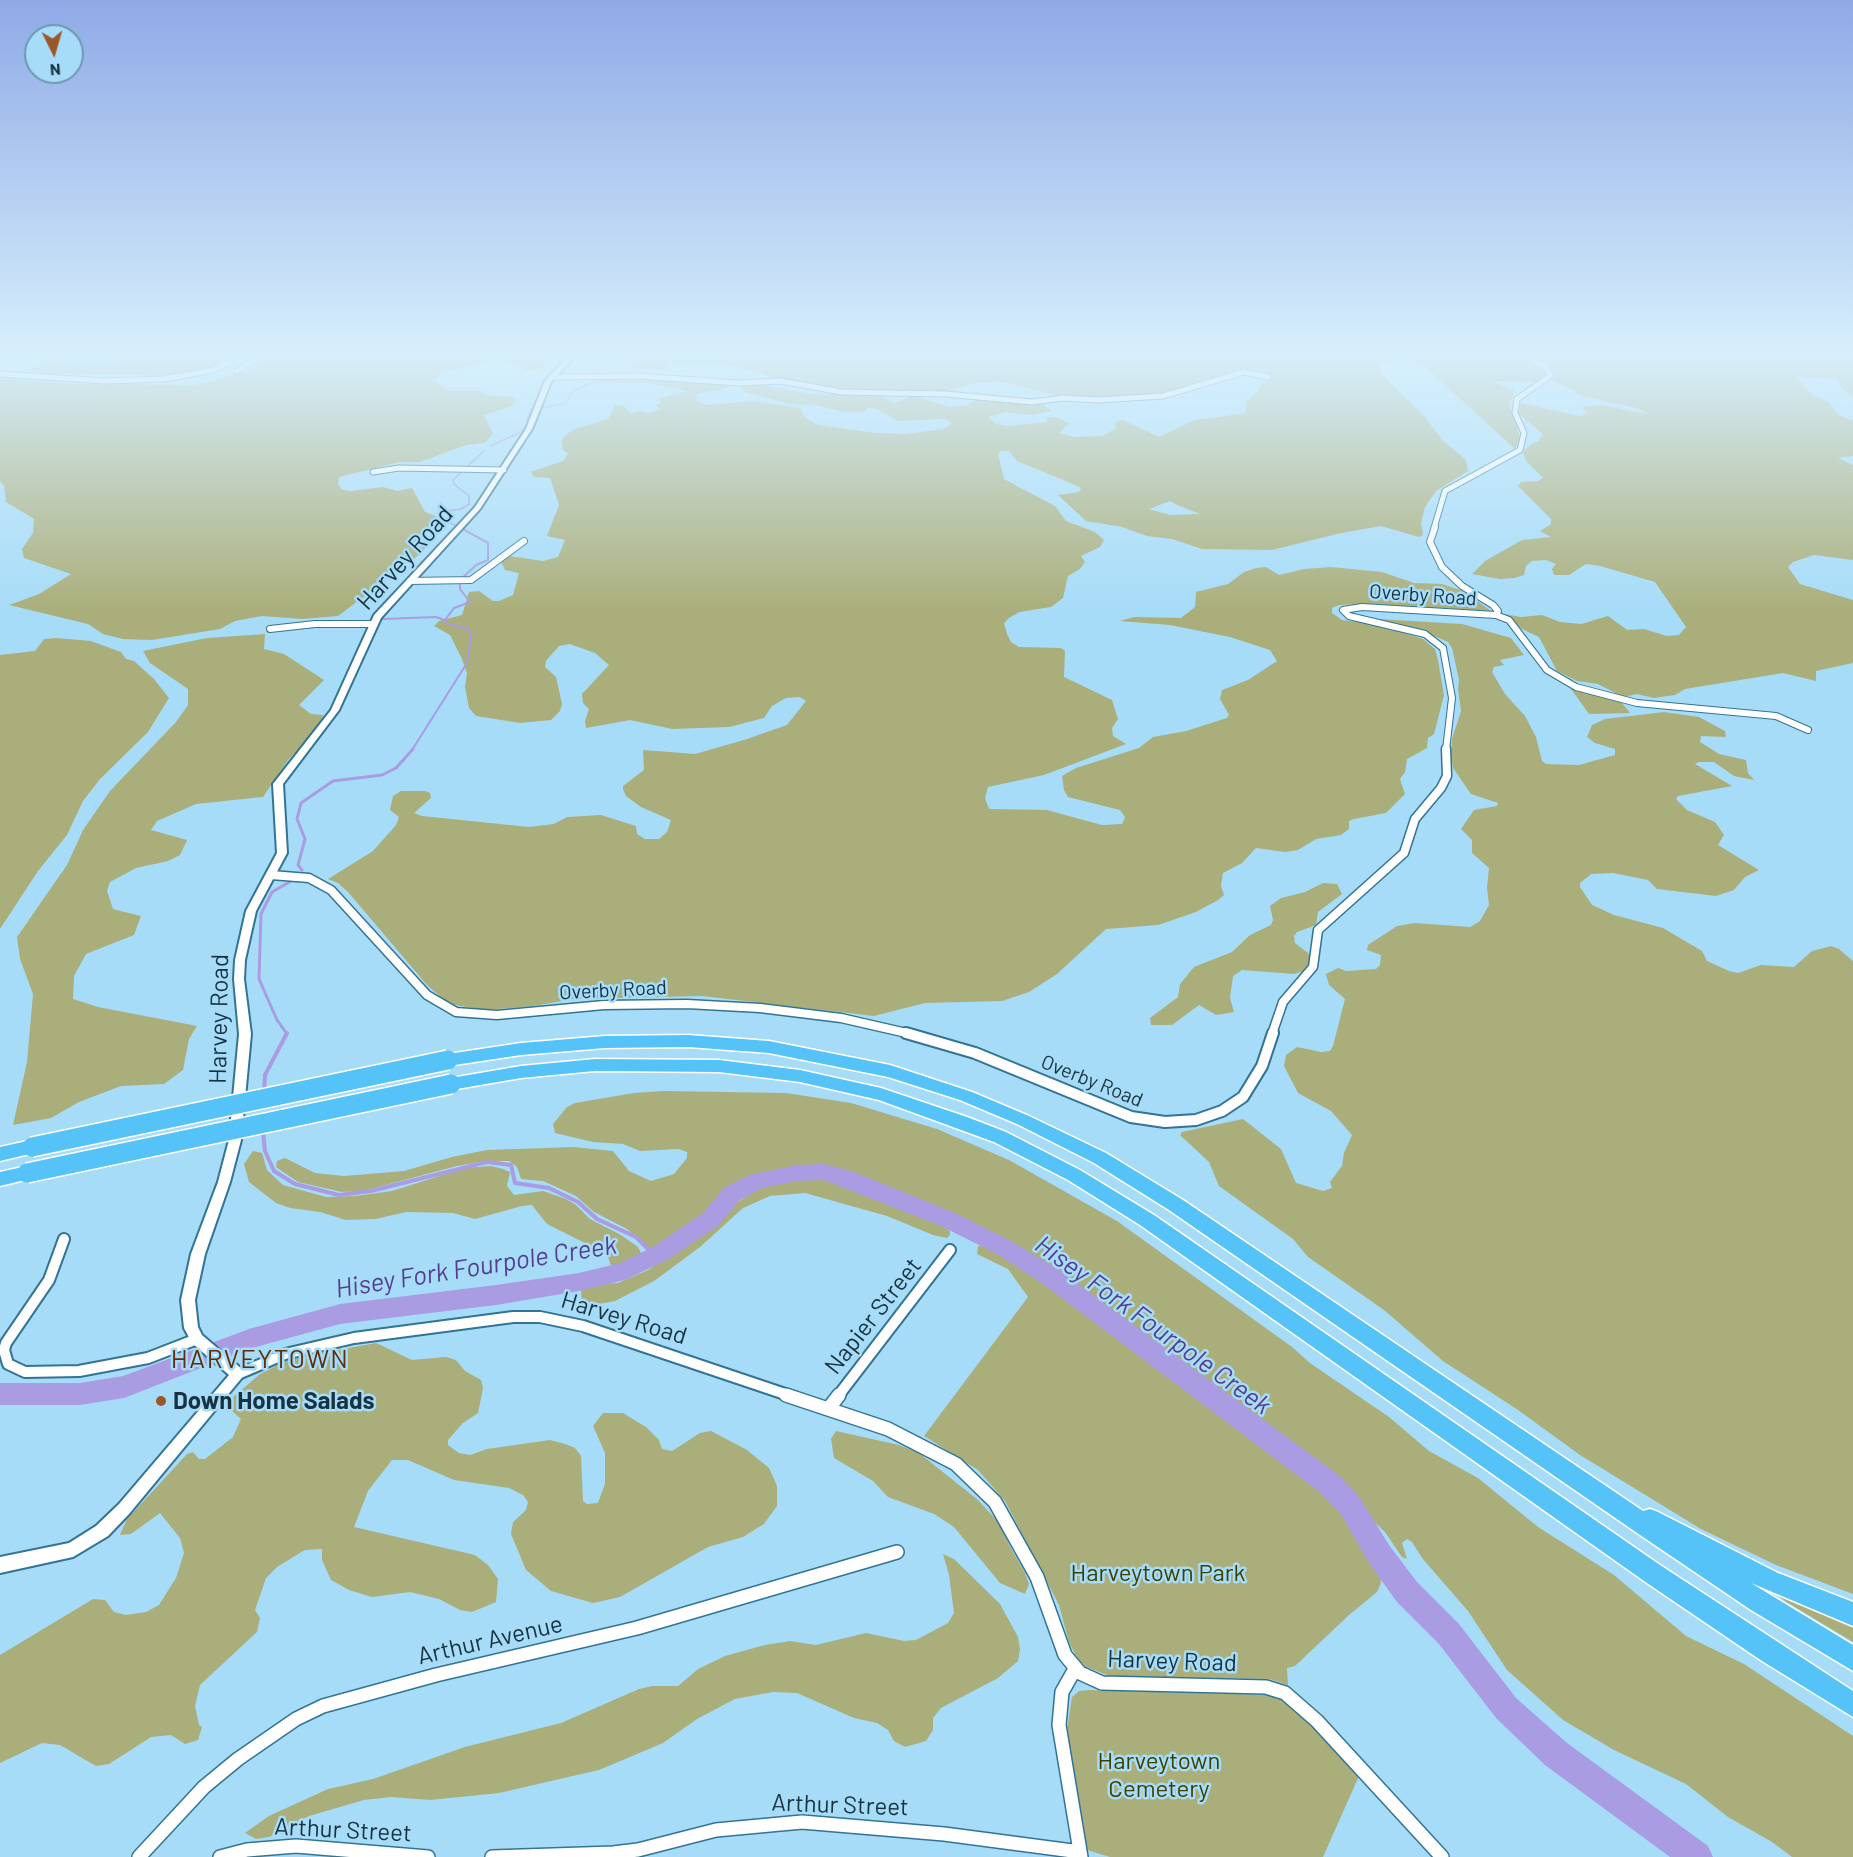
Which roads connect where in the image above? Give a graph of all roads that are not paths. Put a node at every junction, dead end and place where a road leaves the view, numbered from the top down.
1 (523, 440) edge
2 (1522, 440) edge
3 (504, 470) junction
4 (373, 472) dead end
5 (524, 541) dead end
6 (410, 581) junction
7 (1496, 615) junction
8 (373, 624) junction
9 (270, 629) dead end
10 (1808, 730) dead end
11 (271, 875) junction
12 (0, 1154) edge
13 (0, 1179) edge
14 (64, 1239) dead end
15 (951, 1250) dead end
16 (200, 1342) junction
17 (238, 1374) junction
18 (830, 1408) junction
19 (1594, 1491) junction
20 (897, 1552) dead end
21 (0, 1565) edge
22 (1853, 1614) edge
23 (1853, 1659) edge
24 (1075, 1669) junction
25 (1853, 1705) edge
26 (1080, 1854) edge
27 (139, 1857) edge
28 (220, 1857) edge
29 (428, 1857) edge
30 (492, 1857) edge
31 (1442, 1857) edge

1 - 3 street, Harvey Road
2 - 7 street, Overby Road
3 - 4 street
3 - 6 street, Harvey Road
5 - 6 street
6 - 8 street, Harvey Road
7 - 10 street, Overby Road
7 - 11 street, Overby Road
8 - 9 street
8 - 11 street, Harvey Road
11 - 16 street, Harvey Road
12 - 19 highway, bridge
13 - 25 highway, bridge
14 - 16 street
15 - 18 street, Napier Street
16 - 17 street
17 - 18 street, Harvey Road
17 - 21 street
18 - 24 street, Harvey Road
19 - 22 highway
19 - 23 highway
20 - 27 street, Arthur Avenue
24 - 26 street
24 - 31 street, Harvey Road
26 - 30 street, Arthur Street
28 - 29 street, Arthur Street

